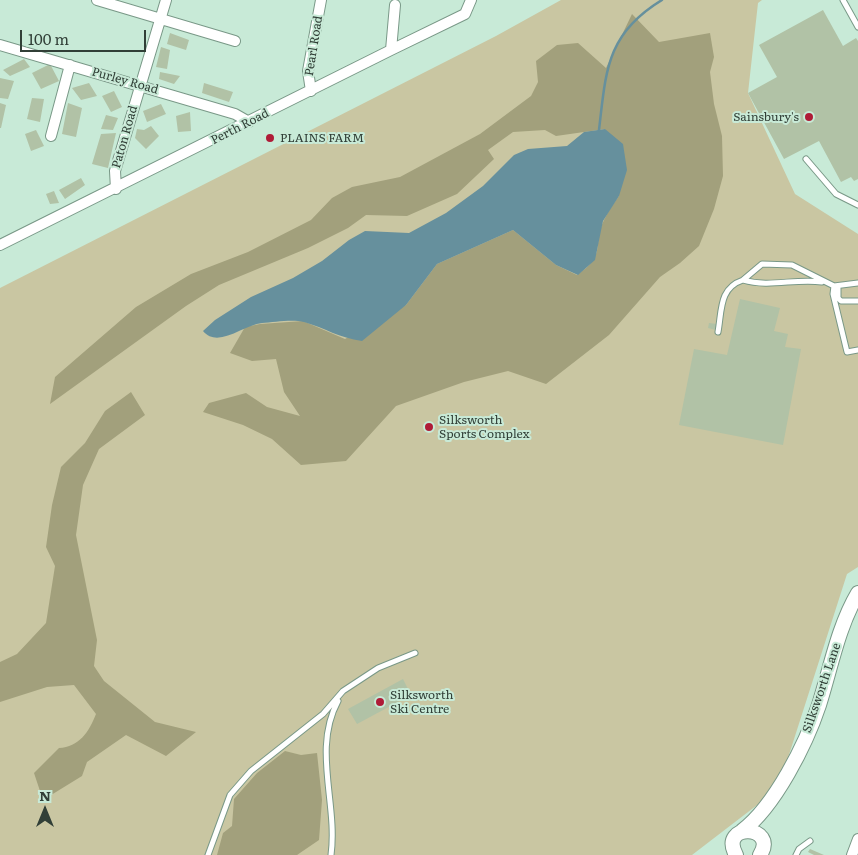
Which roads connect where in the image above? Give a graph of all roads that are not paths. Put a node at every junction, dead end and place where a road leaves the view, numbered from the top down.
1 (97, 0) edge
2 (166, 0) edge
3 (321, 0) edge
4 (471, 0) edge
5 (843, 0) edge
6 (395, 5) dead end
7 (858, 12) edge
8 (852, 15) junction
9 (161, 17) junction
10 (858, 27) edge
11 (235, 41) dead end
12 (0, 46) edge
13 (391, 50) junction
14 (70, 65) junction
15 (140, 85) junction
16 (311, 91) junction
17 (249, 122) junction
18 (51, 136) dead end
19 (806, 159) dead end
20 (116, 188) junction
21 (858, 205) edge
22 (0, 245) edge
23 (743, 280) junction
24 (822, 282) junction
25 (858, 283) edge
26 (836, 286) junction
27 (858, 301) edge
28 (718, 332) dead end
29 (858, 350) edge
30 (858, 593) edge
31 (415, 653) dead end
32 (343, 691) junction
33 (766, 807) junction
34 (742, 831) junction
35 (858, 839) edge
36 (810, 841) dead end
37 (764, 849) edge
38 (732, 853) edge
39 (208, 855) edge
40 (331, 855) edge
41 (796, 855) edge
42 (852, 855) edge

1 - 9 street
2 - 9 street, Paton Road
3 - 16 street, Pearl Road
4 - 13 street, Perth Road
5 - 8 lane
6 - 13 street
7 - 8 lane
8 - 10 lane
9 - 11 street
9 - 15 street, Paton Road
12 - 14 street, Purley Road
13 - 16 street, Perth Road
14 - 15 street, Purley Road
14 - 18 street
15 - 17 street, Purley Road
15 - 20 street, Paton Road
16 - 17 street, Perth Road
17 - 20 street, Perth Road
19 - 21 lane
20 - 22 street, Perth Road
23 - 24 lane
23 - 24 lane
23 - 28 lane
24 - 26 lane
25 - 26 lane
26 - 27 lane
26 - 29 lane
30 - 33 street, Silksworth Lane
31 - 32 lane
32 - 39 lane
32 - 40 lane
33 - 34 street, Silksworth Lane
33 - 37 street, Silksworth Lane
34 - 37 street, Silksworth Lane
34 - 38 street, Silksworth Lane
35 - 42 street
36 - 41 lane

